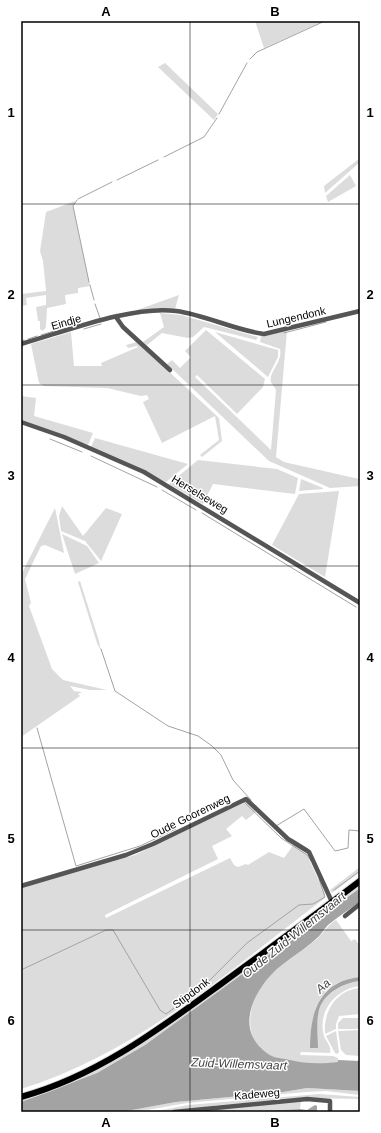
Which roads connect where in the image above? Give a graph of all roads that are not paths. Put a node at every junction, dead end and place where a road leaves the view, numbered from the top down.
1 (360, 311) edge
2 (191, 315) joint
3 (116, 317) junction
4 (21, 344) edge
5 (170, 370) dead end
6 (21, 422) edge
7 (360, 603) edge
8 (360, 881) edge
9 (21, 886) edge
10 (334, 901) junction
11 (360, 904) edge
12 (345, 916) dead end
13 (21, 1097) edge
14 (174, 1112) edge
15 (330, 1112) edge

1 - 2 street, Lungendonk
2 - 3 street, Eindje
3 - 4 street, Eindje
3 - 5 street
6 - 7 street, Herselseweg
8 - 10 main road, Stipdonk
9 - 10 street, Oude Goorenweg
10 - 13 main road, Stipdonk
11 - 12 street
14 - 15 street, Kadeweg

